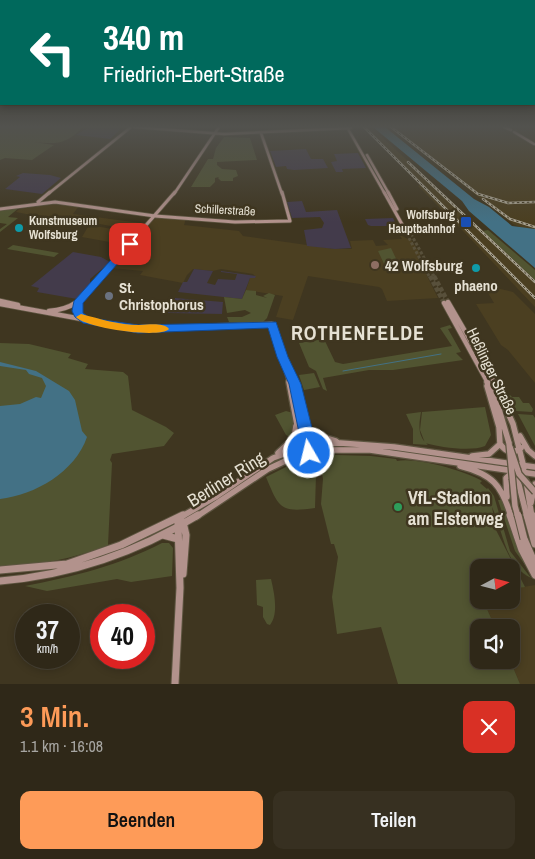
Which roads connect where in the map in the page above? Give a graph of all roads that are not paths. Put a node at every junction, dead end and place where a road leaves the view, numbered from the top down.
1 (88, 159) edge
2 (91, 159) edge
3 (195, 159) edge
4 (269, 159) edge
5 (365, 159) edge
6 (40, 200) junction
7 (49, 202) junction
8 (0, 207) edge
9 (157, 215) junction
10 (409, 235) tunnel mouth
11 (0, 303) edge
12 (78, 303) junction
13 (49, 311) junction
14 (85, 320) junction
15 (282, 357) junction
16 (487, 382) junction
17 (296, 422) junction
18 (303, 422) junction
19 (515, 428) junction
20 (509, 443) junction
21 (353, 444) junction
22 (500, 444) junction
23 (306, 446) junction
24 (521, 448) junction
25 (309, 453) junction
26 (407, 455) junction
27 (457, 455) junction
28 (535, 456) edge
29 (273, 458) junction
30 (442, 460) junction
31 (502, 462) junction
32 (523, 468) junction
33 (535, 468) edge
34 (513, 470) junction
35 (535, 474) edge
36 (535, 484) edge
37 (506, 487) junction
38 (520, 491) junction
39 (535, 492) edge
40 (508, 503) junction
41 (530, 514) junction
42 (180, 522) junction
43 (535, 534) edge
44 (161, 535) junction
45 (178, 539) junction
46 (535, 544) edge
47 (534, 562) edge
48 (0, 570) edge
49 (535, 575) edge
50 (0, 581) edge
51 (180, 588) junction
52 (175, 684) edge

1 - 6 street
2 - 6 street
3 - 9 street
4 - 9 street, Schillerstraße
5 - 10 street
6 - 7 street
6 - 7 street
6 - 8 street
6 - 8 street
6 - 9 street, Schillerstraße
7 - 9 street, Schillerstraße
9 - 12 street
11 - 13 street
11 - 14 street
12 - 13 street
12 - 14 street
13 - 14 street
14 - 15 street
15 - 17 street
15 - 18 street
16 - 19 street, Heßlinger Straße
16 - 20 street, Heßlinger Straße
16 - 22 street
17 - 23 street
17 - 29 street
18 - 21 street
18 - 23 street
19 - 24 street, Heßlinger Straße
19 - 28 street
20 - 39 street, bridge
20 - 47 street, Heßlinger Straße, bridge
21 - 23 street, Berliner Ring
21 - 27 street, Berliner Ring
22 - 24 street
22 - 27 street
23 - 25 street
23 - 29 street, Berliner Ring
24 - 32 street, Heßlinger Straße
25 - 26 street, Berliner Ring
25 - 42 street, Berliner Ring
26 - 30 street, Berliner Ring
26 - 34 street
27 - 31 street, Berliner Ring
29 - 42 street, Berliner Ring
30 - 34 street, Berliner Ring
30 - 40 street
31 - 32 street, Berliner Ring
31 - 34 street
32 - 33 street
32 - 34 street
32 - 35 street, Berliner Ring
32 - 41 street, Heßlinger Straße
34 - 37 street
34 - 38 street
36 - 41 street
37 - 38 street
37 - 40 street
38 - 46 street
40 - 49 street
41 - 43 street
42 - 44 street, Berliner Ring
42 - 45 street
42 - 48 street, Berliner Ring
42 - 51 street
44 - 45 street
44 - 50 street, Berliner Ring
45 - 51 street
51 - 52 street

